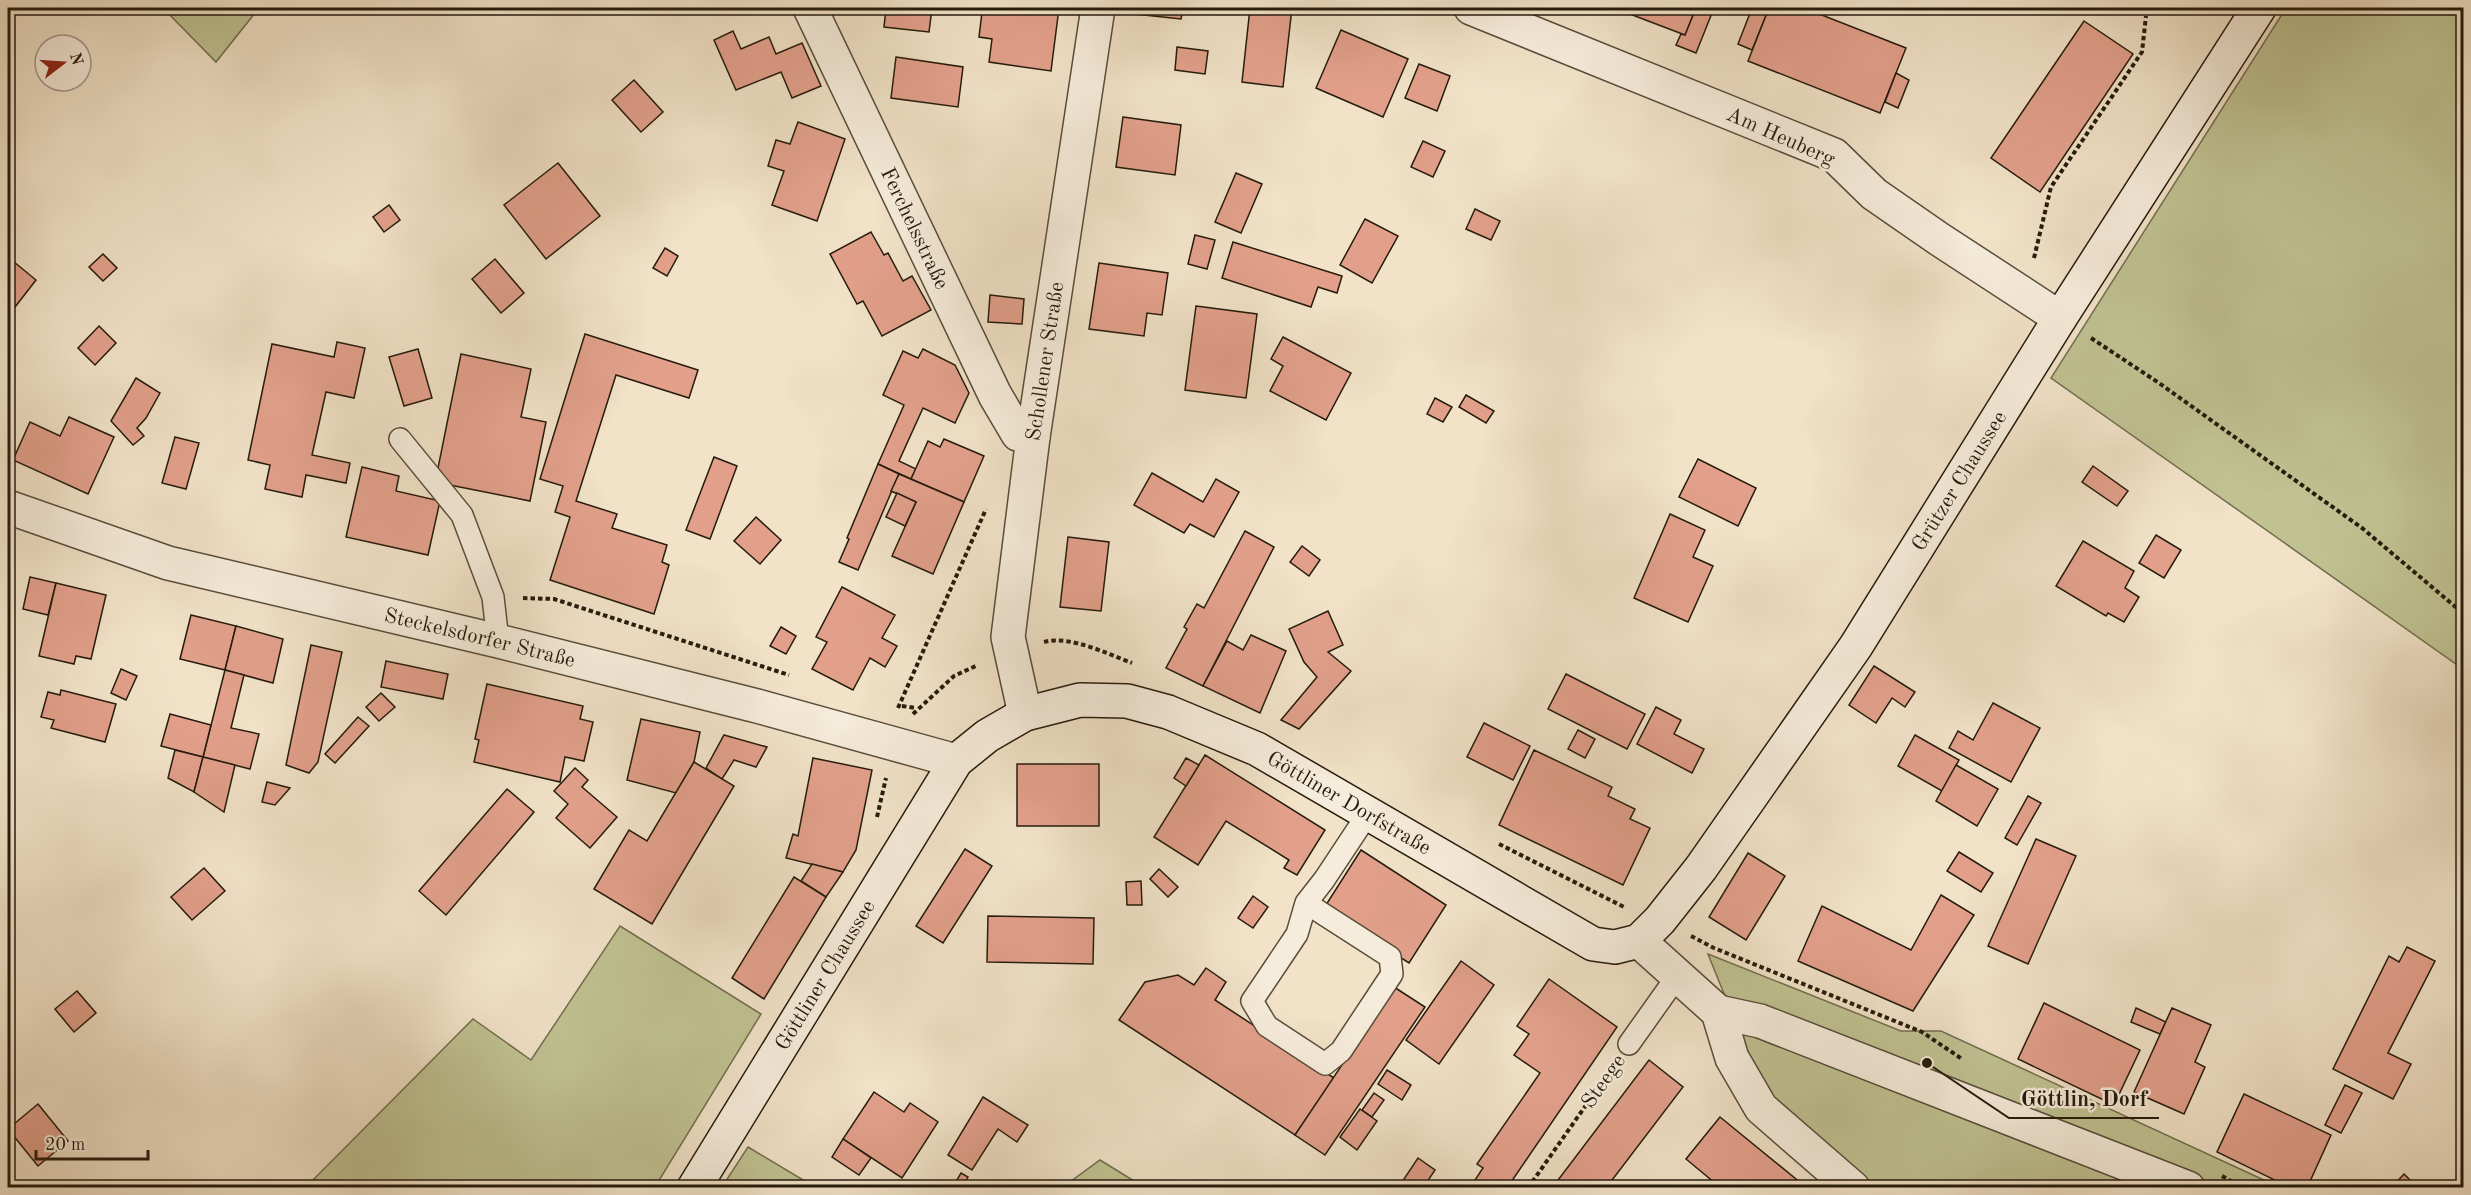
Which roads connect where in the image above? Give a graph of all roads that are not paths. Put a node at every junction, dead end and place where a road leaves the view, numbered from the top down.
1 (810, 8) edge
2 (1098, 8) edge
3 (1471, 8) edge
4 (2259, 8) edge
5 (2060, 318) junction
6 (1033, 438) junction
7 (400, 439) dead end
8 (8, 507) edge
9 (498, 641) junction
10 (1025, 714) junction
11 (956, 761) junction
12 (1369, 812) junction
13 (1306, 903) junction
14 (1650, 931) junction
15 (1678, 975) junction
16 (1718, 1012) junction
17 (1629, 1044) road end
18 (694, 1188) edge
19 (1853, 1188) edge
20 (2188, 1188) edge

1 - 6 street, Ferchelsstraße
2 - 6 street, Schollener Straße
3 - 5 street, Am Heuberg
4 - 5 street, Grützer Chaussee
5 - 14 street, Grützer Chaussee
6 - 10 street, Schollener Straße
7 - 9 lane
8 - 9 street, Steckelsdorfer Straße
9 - 11 street, Steckelsdorfer Straße
10 - 11 street, Göttliner Dorfstraße
10 - 12 street, Göttliner Dorfstraße
11 - 18 street, Göttliner Chaussee
12 - 13 lane
12 - 14 street, Göttliner Dorfstraße
13 - 13 lane
14 - 15 street
15 - 16 street
15 - 17 lane, Steege
16 - 19 street
16 - 20 street

